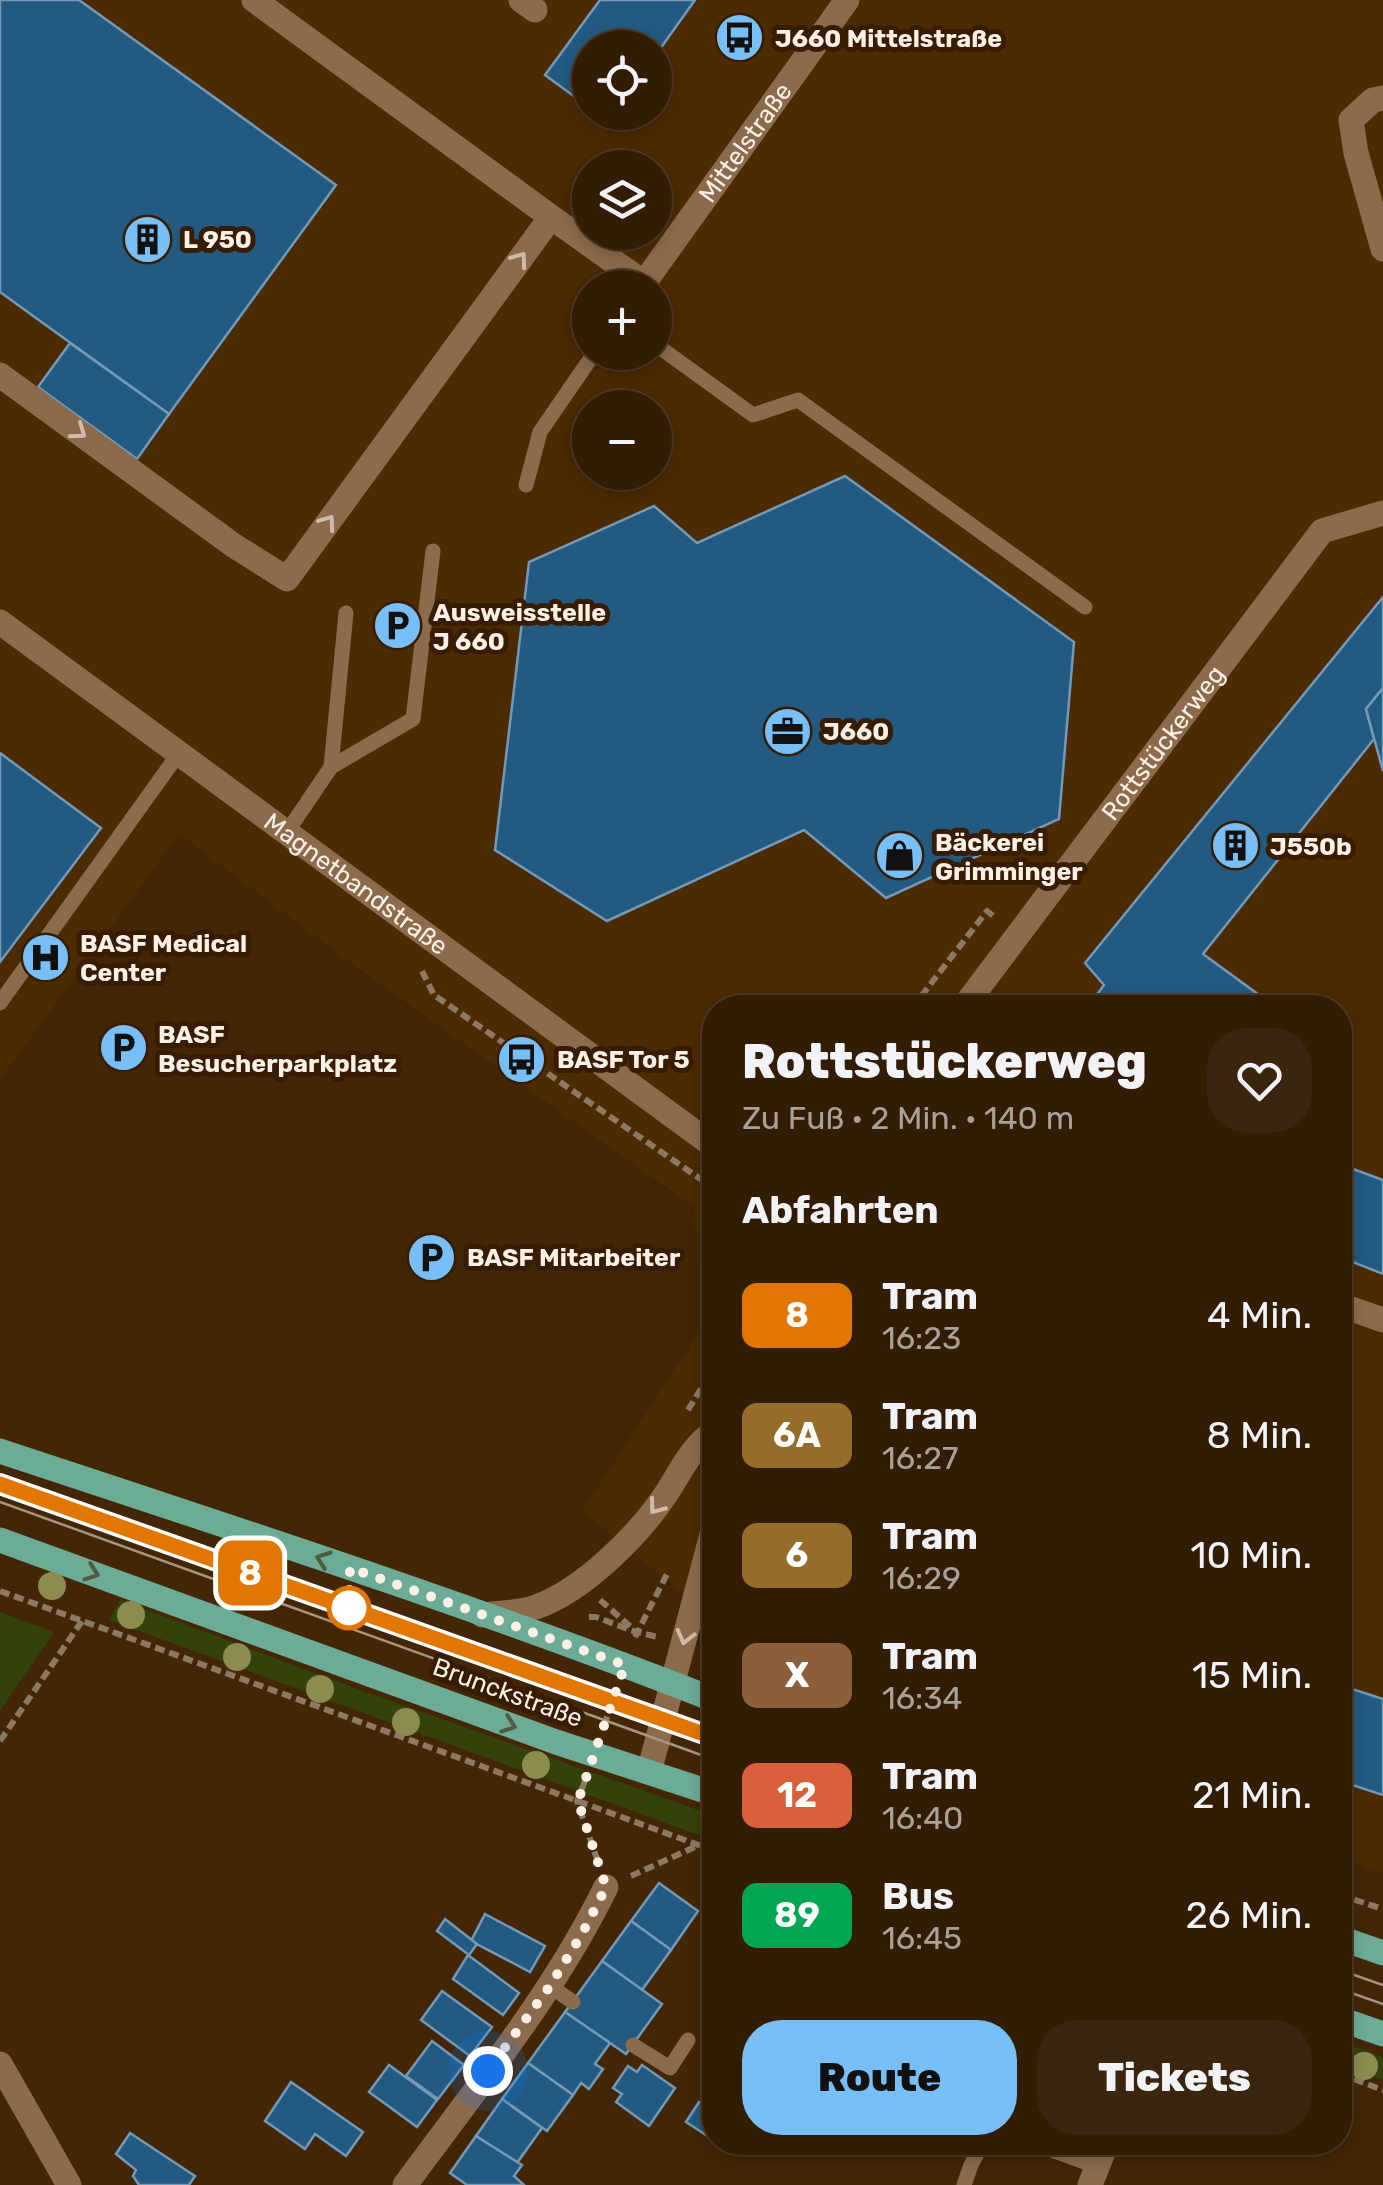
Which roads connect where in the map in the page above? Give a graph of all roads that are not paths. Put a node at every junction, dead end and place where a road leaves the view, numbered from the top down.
1 (254, 0) edge
2 (846, 0) edge
3 (1383, 98) edge
4 (550, 217) junction
5 (1383, 249) edge
6 (622, 270) edge
7 (653, 270) edge
8 (672, 356) edge
9 (583, 370) edge
10 (0, 375) edge
11 (526, 485) dead end
12 (1383, 513) edge
13 (433, 551) dead end
14 (1086, 607) dead end
15 (346, 613) dead end
16 (0, 622) edge
17 (179, 754) junction
18 (331, 767) junction
19 (287, 832) junction
20 (974, 995) edge
21 (0, 1003) edge
22 (702, 1136) edge
23 (1352, 1309) edge
24 (1383, 1320) edge
25 (702, 1443) edge
26 (0, 1451) edge
27 (0, 1540) edge
28 (702, 1573) edge
29 (481, 1615) junction
30 (673, 1683) junction
31 (702, 1695) edge
32 (649, 1772) junction
33 (702, 1790) edge
34 (606, 1887) road end
35 (1352, 1942) edge
36 (1383, 1953) edge
37 (550, 1986) junction
38 (573, 2002) dead end
39 (1352, 2023) edge
40 (1383, 2034) edge
41 (688, 2040) dead end
42 (633, 2045) dead end
43 (0, 2064) edge
44 (976, 2155) edge
45 (1069, 2155) edge
46 (1099, 2165) edge
47 (69, 2185) edge
48 (406, 2185) edge
49 (964, 2185) edge

1 - 4 street
2 - 7 street, Mittelstraße
3 - 5 street
4 - 6 street
10 -> 4 street
8 - 14 lane
9 - 11 lane
12 - 20 street, Rottstückerweg
13 - 18 lane
15 - 18 lane
16 - 17 street, Magnetbandstraße
17 - 19 street, Magnetbandstraße
17 - 21 lane
18 - 19 lane
19 - 22 street, Magnetbandstraße
23 - 24 street
25 -> 29 street
29 -> 26 main road
27 -> 32 main road, Brunckstraße
28 -> 30 street
29 - 30 main road
30 - 31 main road
30 - 32 street
32 - 33 main road, Brunckstraße
34 - 37 street
35 - 36 main road
37 - 38 lane
37 - 48 street
39 - 40 main road
41 - 42 lane
43 - 47 street
44 - 49 lane
45 - 46 lane

